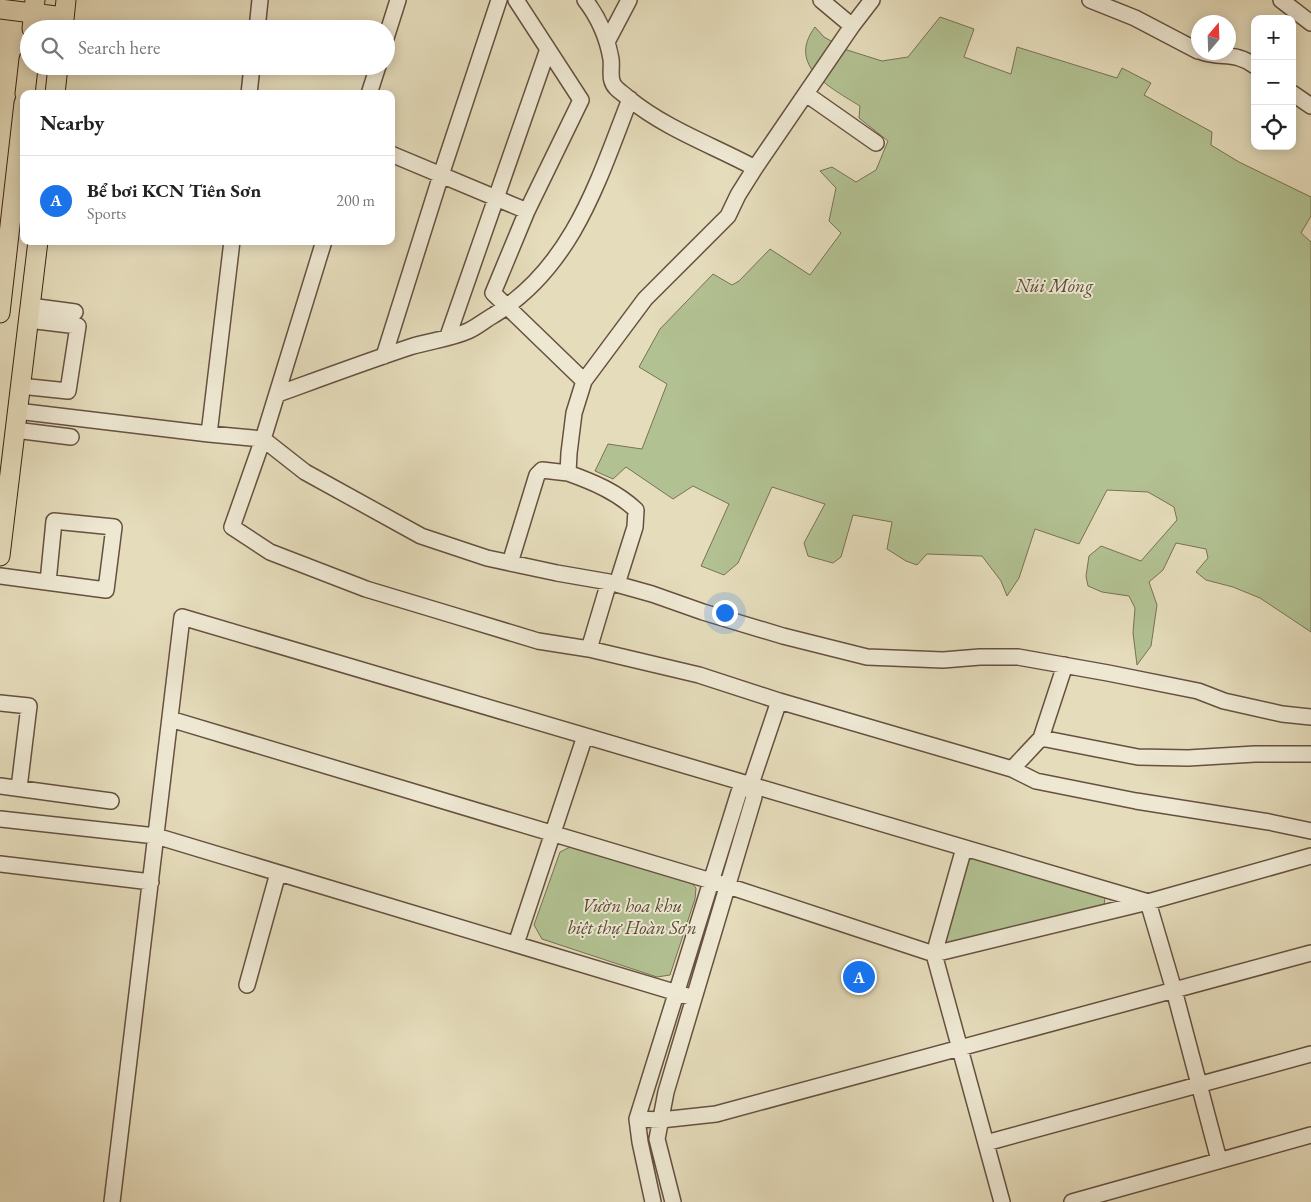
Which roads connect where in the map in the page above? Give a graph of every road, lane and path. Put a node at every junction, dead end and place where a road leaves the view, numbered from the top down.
1 (260, 0) edge
2 (398, 0) edge
3 (499, 0) edge
4 (516, 0) edge
5 (585, 0) edge
6 (629, 0) edge
7 (821, 0) edge
8 (872, 0) edge
9 (1090, 0) edge
10 (1280, 0) edge
11 (0, 9) edge
12 (34, 14) edge
13 (65, 15) edge
14 (258, 20) edge
15 (392, 20) edge
16 (1311, 23) edge
17 (852, 26) junction
18 (608, 40) junction
19 (1191, 47) edge
20 (548, 49) junction
21 (1236, 57) edge
22 (1251, 64) edge
23 (27, 75) edge
24 (57, 75) edge
25 (251, 75) edge
26 (375, 75) edge
27 (25, 90) edge
28 (55, 90) edge
29 (249, 90) edge
30 (370, 90) edge
31 (806, 94) junction
32 (1296, 96) edge
33 (630, 99) junction
34 (1311, 106) edge
35 (20, 138) edge
36 (876, 143) dead end
37 (395, 156) edge
38 (755, 168) junction
39 (441, 175) junction
40 (496, 198) junction
41 (528, 211) junction
42 (38, 245) edge
43 (232, 245) edge
44 (323, 245) edge
45 (507, 307) junction
46 (75, 312) dead end
47 (0, 313) edge
48 (29, 313) junction
49 (448, 336) junction
50 (384, 356) junction
51 (584, 381) junction
52 (20, 386) junction
53 (278, 394) junction
54 (18, 411) junction
55 (15, 430) junction
56 (209, 434) junction
57 (71, 437) dead end
58 (263, 439) junction
59 (568, 473) junction
60 (0, 556) edge
61 (510, 563) junction
62 (0, 576) edge
63 (48, 582) junction
64 (613, 583) junction
65 (588, 649) junction
66 (1065, 664) junction
67 (779, 700) junction
68 (0, 703) edge
69 (1311, 717) edge
70 (170, 719) junction
71 (585, 736) junction
72 (1041, 738) junction
73 (1311, 754) edge
74 (1012, 769) junction
75 (751, 784) junction
76 (0, 786) edge
77 (19, 788) junction
78 (111, 801) dead end
79 (0, 819) edge
80 (1311, 830) edge
81 (553, 833) junction
82 (156, 836) junction
83 (964, 848) junction
84 (1311, 856) edge
85 (0, 864) edge
86 (278, 873) junction
87 (711, 881) junction
88 (151, 882) junction
89 (728, 886) junction
90 (1148, 902) junction
91 (516, 944) junction
92 (1311, 953) edge
93 (934, 954) junction
94 (247, 985) dead end
95 (1174, 990) junction
96 (677, 992) junction
97 (694, 998) junction
98 (960, 1048) junction
99 (1311, 1054) edge
100 (1200, 1084) junction
101 (637, 1119) junction
102 (661, 1120) junction
103 (1311, 1135) edge
104 (986, 1143) junction
105 (1219, 1160) junction
106 (112, 1202) edge
107 (653, 1202) edge
108 (673, 1202) edge
109 (1002, 1202) edge
110 (1072, 1202) edge

1 - 14 street
2 - 15 street
3 - 39 street
4 - 20 street
5 - 18 street
6 - 18 street
7 - 17 street
8 - 17 street
9 - 19 street
10 - 16 street
11 - 12 main road
12 - 13 main road
17 - 31 street
18 - 33 street
20 - 40 street
20 - 41 street
21 - 22 street
23 - 27 main road
24 - 28 main road
25 - 29 street
26 - 30 street
31 - 36 street
31 - 38 street
32 - 34 street
33 - 38 street
33 - 45 street
35 - 47 main road
37 - 39 street
38 - 51 street
39 - 40 street
39 - 50 street
40 - 41 street
40 - 49 street
41 - 45 street
42 - 48 main road
43 - 56 street
44 - 53 street
45 - 49 street
45 - 51 street
46 - 48 street
48 - 52 main road
48 - 52 street
49 - 50 street
50 - 53 street
51 - 59 street
52 - 54 main road
53 - 58 street
54 - 55 main road
54 - 56 street
55 - 57 street
55 - 60 main road
56 - 58 street
58 - 61 street
58 - 65 street
59 - 61 street
59 - 64 street
61 - 64 street
62 - 63 street
63 - 63 street
64 - 65 street
64 - 66 street
65 - 67 street
66 - 69 street
66 - 72 street
67 - 74 street
67 - 75 street
68 - 77 street
70 - 71 street
70 - 81 street
70 - 82 street
71 - 75 street
71 - 81 street
72 - 73 street
72 - 74 street
74 - 80 street
75 - 83 street
75 - 87 street
75 - 89 street
76 - 77 street
77 - 78 street
79 - 82 street
81 - 87 street
81 - 91 street
82 - 86 street
82 - 88 street
83 - 90 street
83 - 93 street
84 - 90 street
85 - 88 street
86 - 91 street
86 - 94 street
87 - 89 street
87 - 96 street
88 - 106 street
89 - 93 street
89 - 97 street
90 - 93 street
90 - 95 street
91 - 96 street
92 - 95 street
93 - 98 street
95 - 98 street
95 - 100 street
96 - 97 street
96 - 101 street
97 - 102 street
98 - 102 street
98 - 104 street
99 - 100 street
100 - 104 street
100 - 105 street
101 - 102 street
101 - 107 street
102 - 108 street
103 - 105 street
104 - 109 street
105 - 110 street

